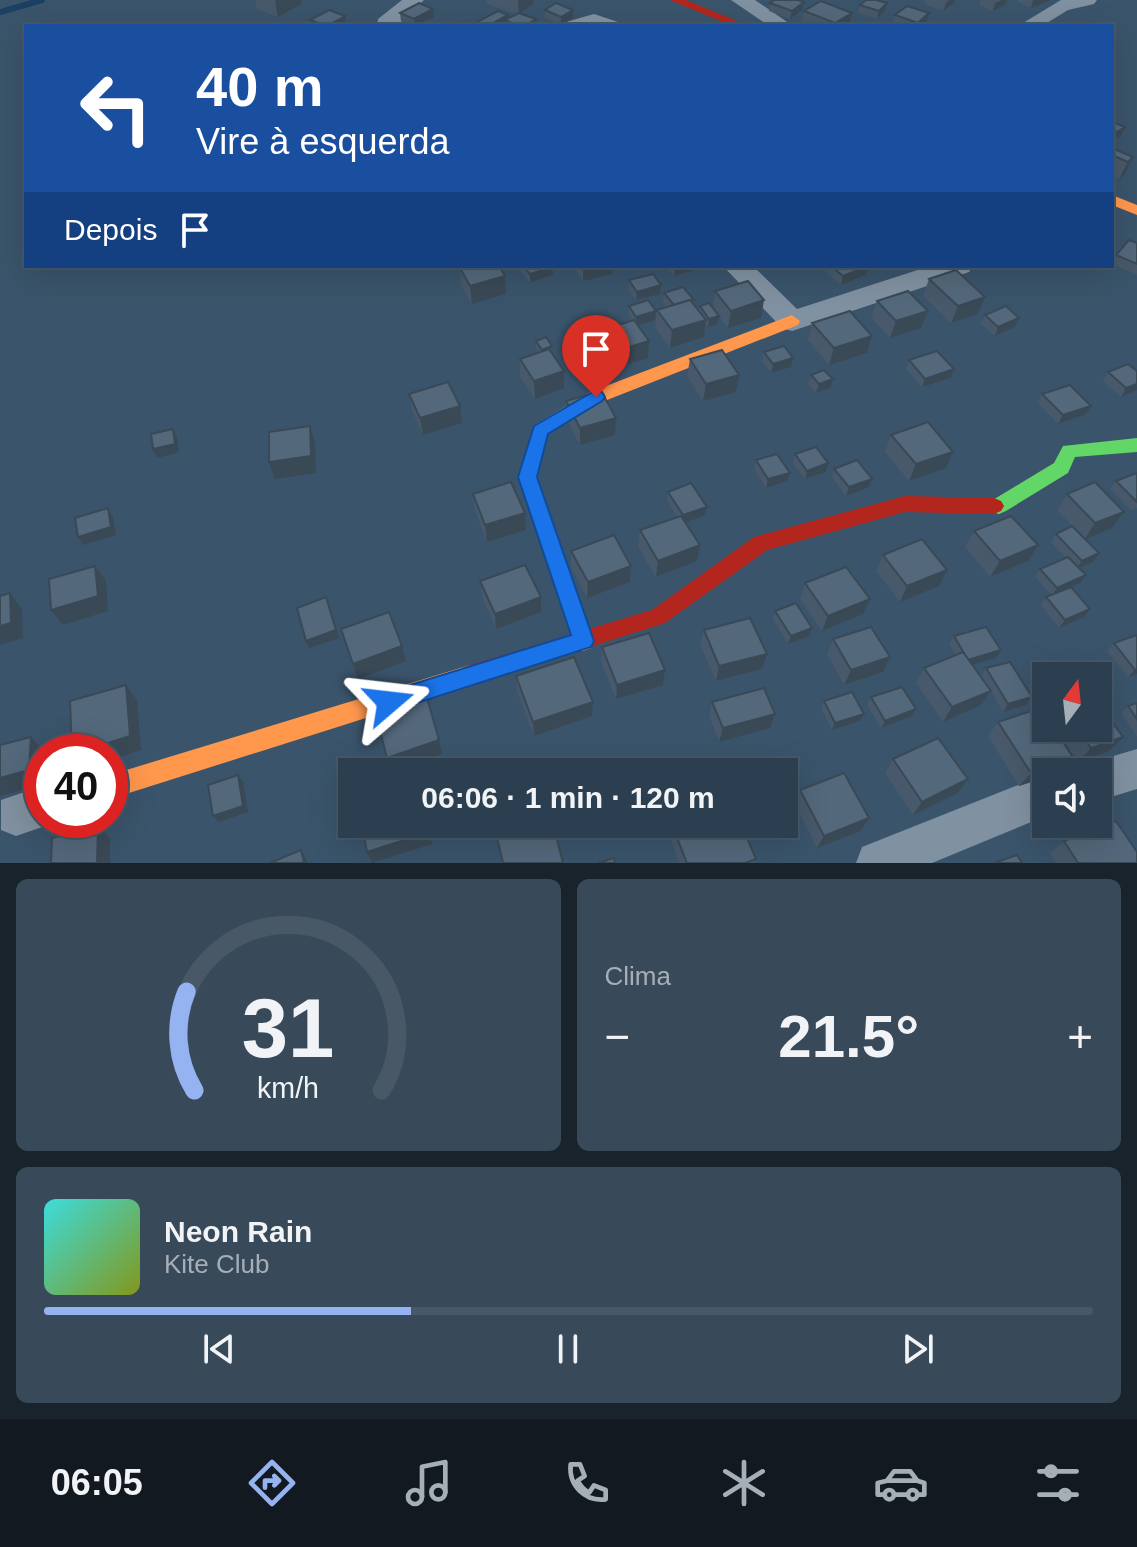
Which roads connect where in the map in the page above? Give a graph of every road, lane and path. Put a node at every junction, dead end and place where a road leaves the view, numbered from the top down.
1 (414, 0) edge
2 (676, 0) edge
3 (741, 0) edge
4 (1087, 0) edge
5 (386, 24) edge
6 (580, 24) edge
7 (605, 24) edge
8 (738, 24) edge
9 (780, 24) edge
10 (1031, 24) edge
11 (1114, 200) edge
12 (1137, 211) edge
13 (739, 268) edge
14 (953, 268) edge
15 (792, 321) junction
16 (1137, 445) edge
17 (583, 641) junction
18 (1137, 769) edge
19 (1112, 776) edge
20 (128, 781) edge
21 (1032, 801) edge
22 (878, 863) edge

1 - 5 street
2 - 8 street
3 - 9 street
4 - 10 street
6 - 7 street
11 - 12 street
13 - 15 street
14 - 15 street
15 - 17 street
16 - 17 street
17 - 20 street
18 - 19 street
21 - 22 street

